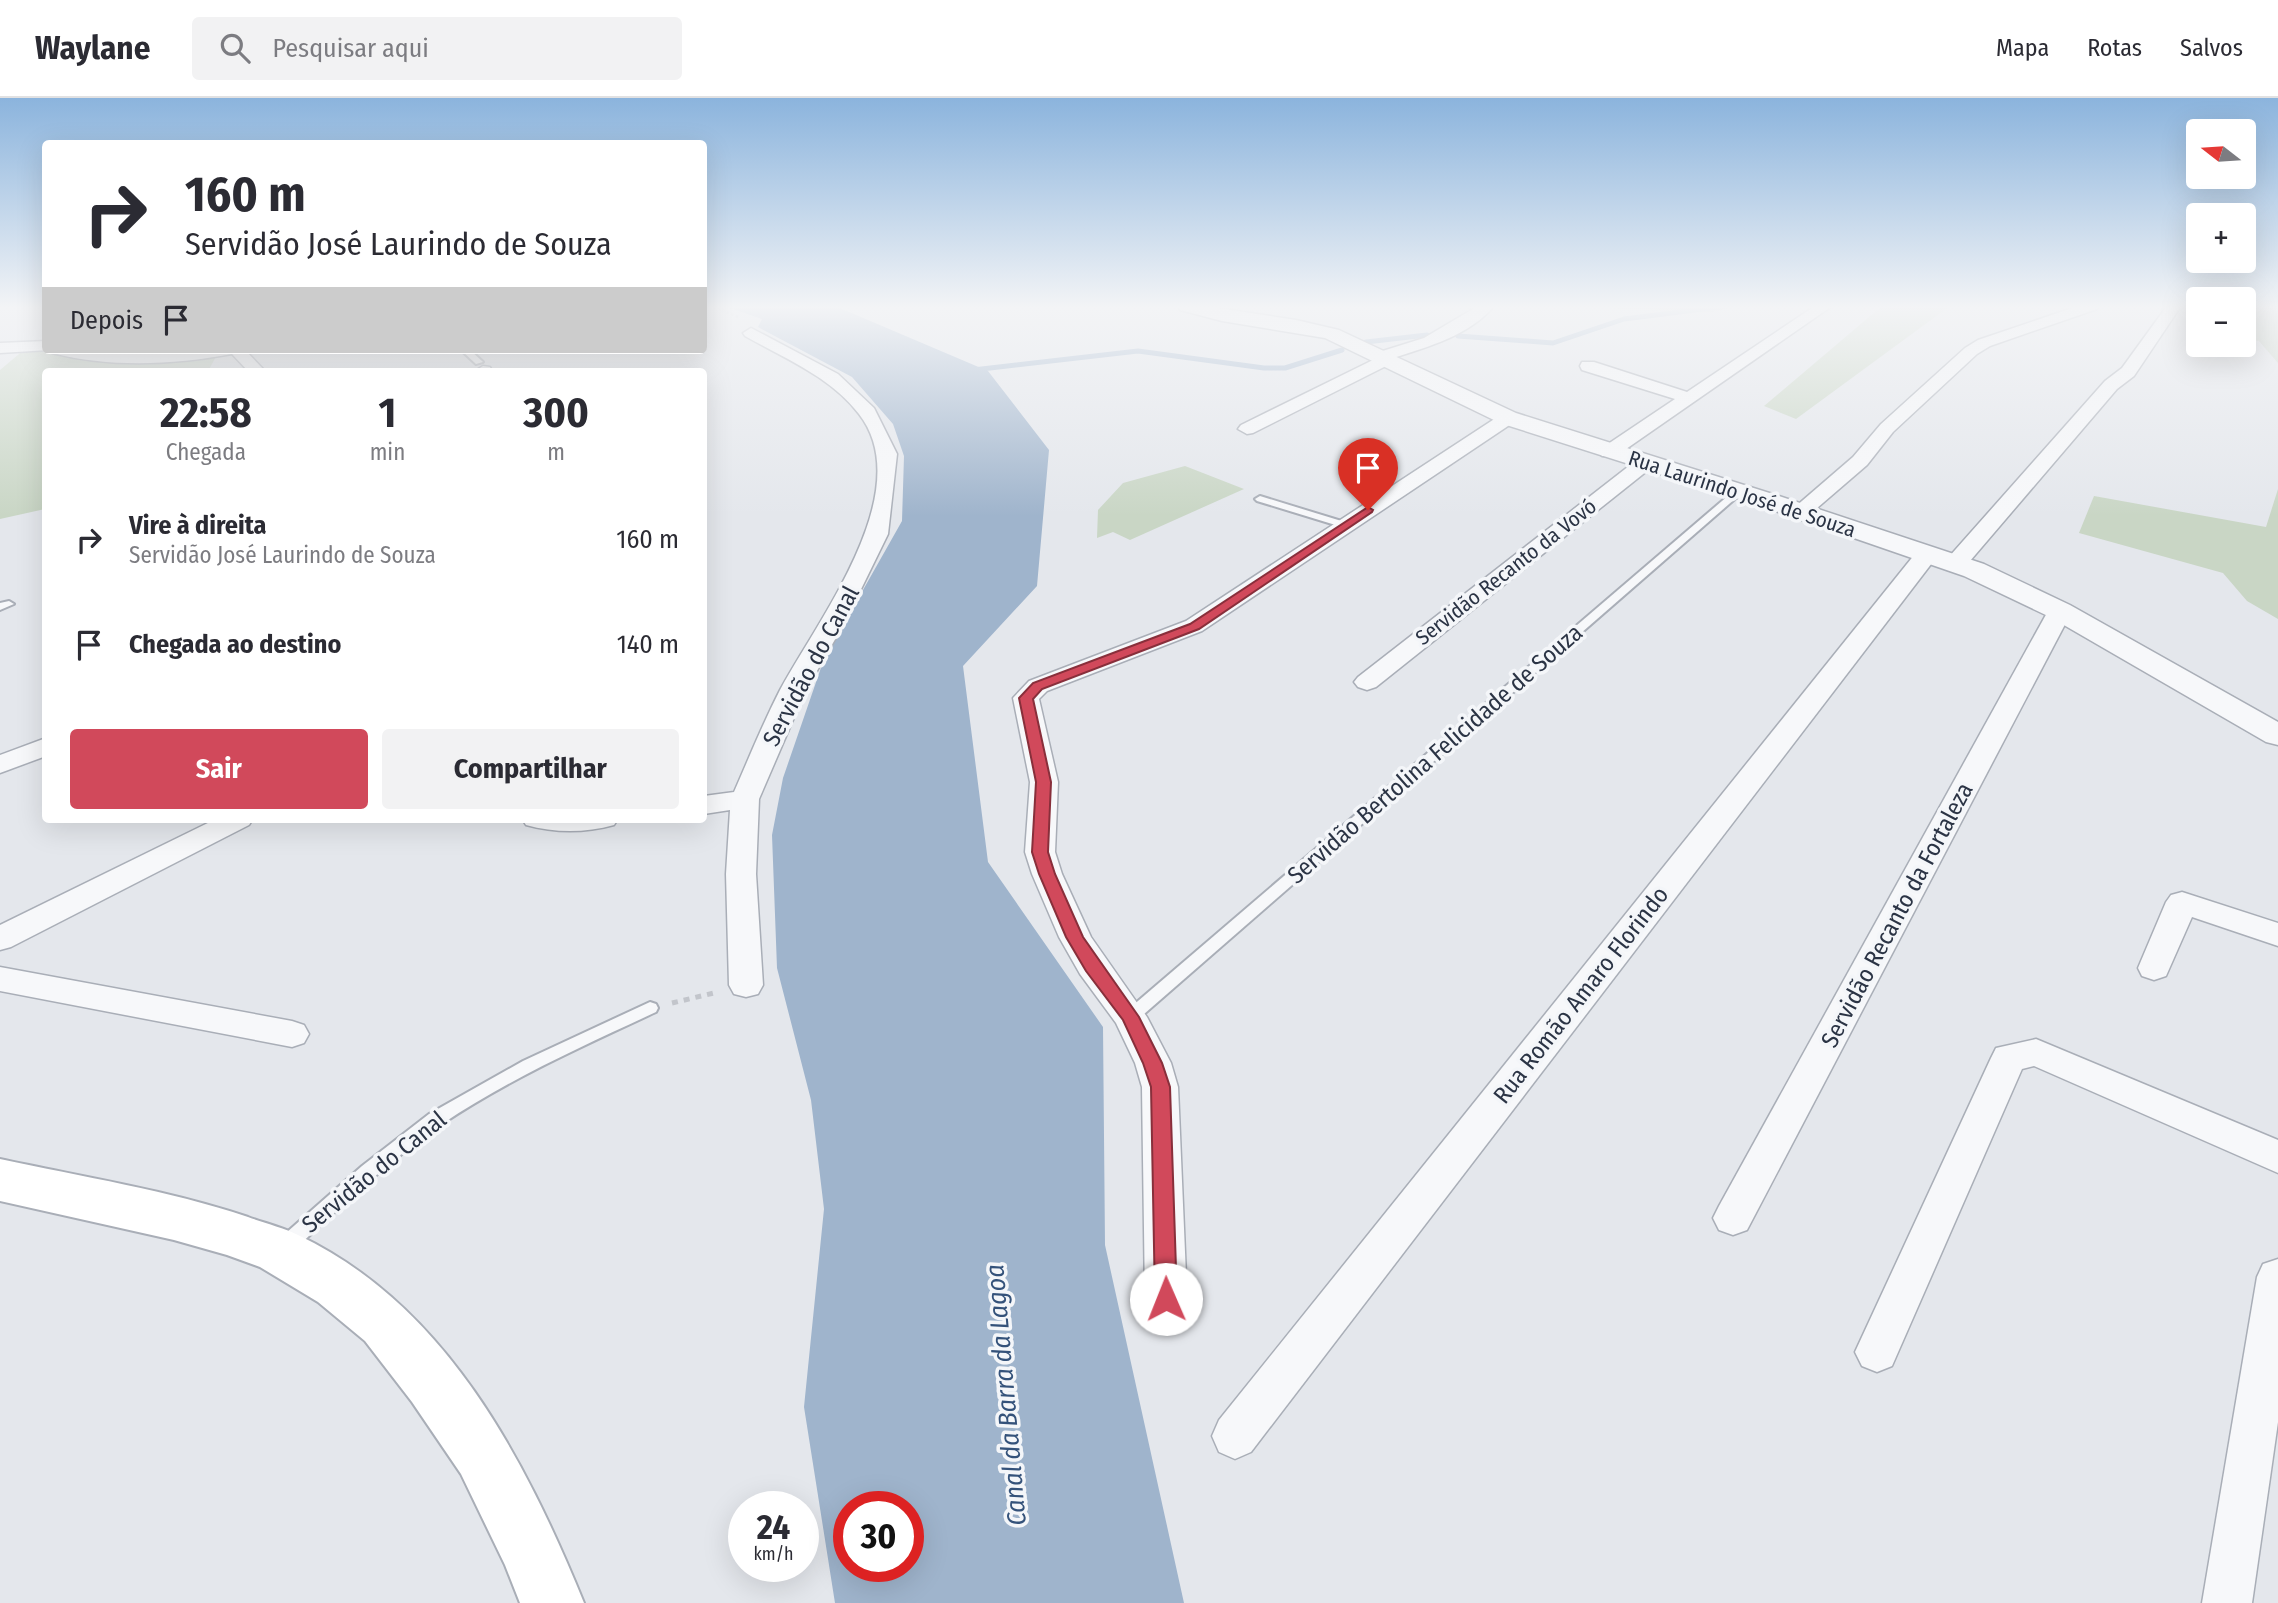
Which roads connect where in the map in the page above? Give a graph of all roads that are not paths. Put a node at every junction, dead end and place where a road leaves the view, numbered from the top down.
1 (829, 376) edge
2 (1350, 376) edge
3 (1420, 376) edge
4 (1620, 376) edge
5 (1721, 376) edge
6 (1943, 376) edge
7 (2128, 376) edge
8 (1689, 398) junction
9 (1508, 418) junction
10 (1247, 429) dead end
11 (1609, 452) junction
12 (1645, 463) junction
13 (1739, 491) junction
14 (1260, 499) dead end
15 (1802, 511) junction
16 (1345, 525) junction
17 (1952, 562) junction
18 (2060, 611) junction
19 (1367, 682) dead end
20 (2278, 734) edge
21 (42, 748) edge
22 (0, 765) edge
23 (745, 799) junction
24 (707, 805) edge
25 (231, 823) edge
26 (2278, 935) edge
27 (0, 939) edge
28 (2154, 968) dead end
29 (0, 979) edge
30 (746, 985) road end
31 (650, 1008) road end
32 (1130, 1017) junction
33 (292, 1034) dead end
34 (2278, 1157) edge
35 (8, 1190) edge
36 (1733, 1218) dead end
37 (279, 1251) junction
38 (2278, 1277) edge
39 (1166, 1299) dead end
40 (1877, 1352) dead end
41 (1235, 1436) dead end
42 (552, 1603) edge
43 (2227, 1603) edge

1 - 23 street, Servidão do Canal
2 - 10 street
3 - 9 street, Rua Laurindo José de Souza
4 - 8 street
5 - 8 street
6 - 15 street
7 - 17 street, Rua Romão Amaro Florindo
8 - 11 street
9 - 11 street, Rua Laurindo José de Souza
9 - 16 street
11 - 12 street, Rua Laurindo José de Souza
12 - 13 street, Rua Laurindo José de Souza
12 - 19 street, Servidão Recanto da Vovó
13 - 15 street, Rua Laurindo José de Souza
13 - 32 lane, Servidão Bertolina Felicidade de Souza
14 - 16 lane
15 - 17 street, Rua Laurindo José de Souza
16 - 32 street
17 - 18 street, Rua Laurindo José de Souza
17 - 41 street, Rua Romão Amaro Florindo
18 - 20 street, Rua Laurindo José de Souza
18 - 36 street, Servidão Recanto da Fortaleza
21 - 22 street
23 - 24 street
23 - 30 street, Servidão do Canal
25 - 27 street
26 - 28 street
29 - 33 street
31 - 37 lane, Servidão do Canal
32 - 39 street
34 - 40 street
35 - 37 main road
37 - 42 main road
38 - 43 street

